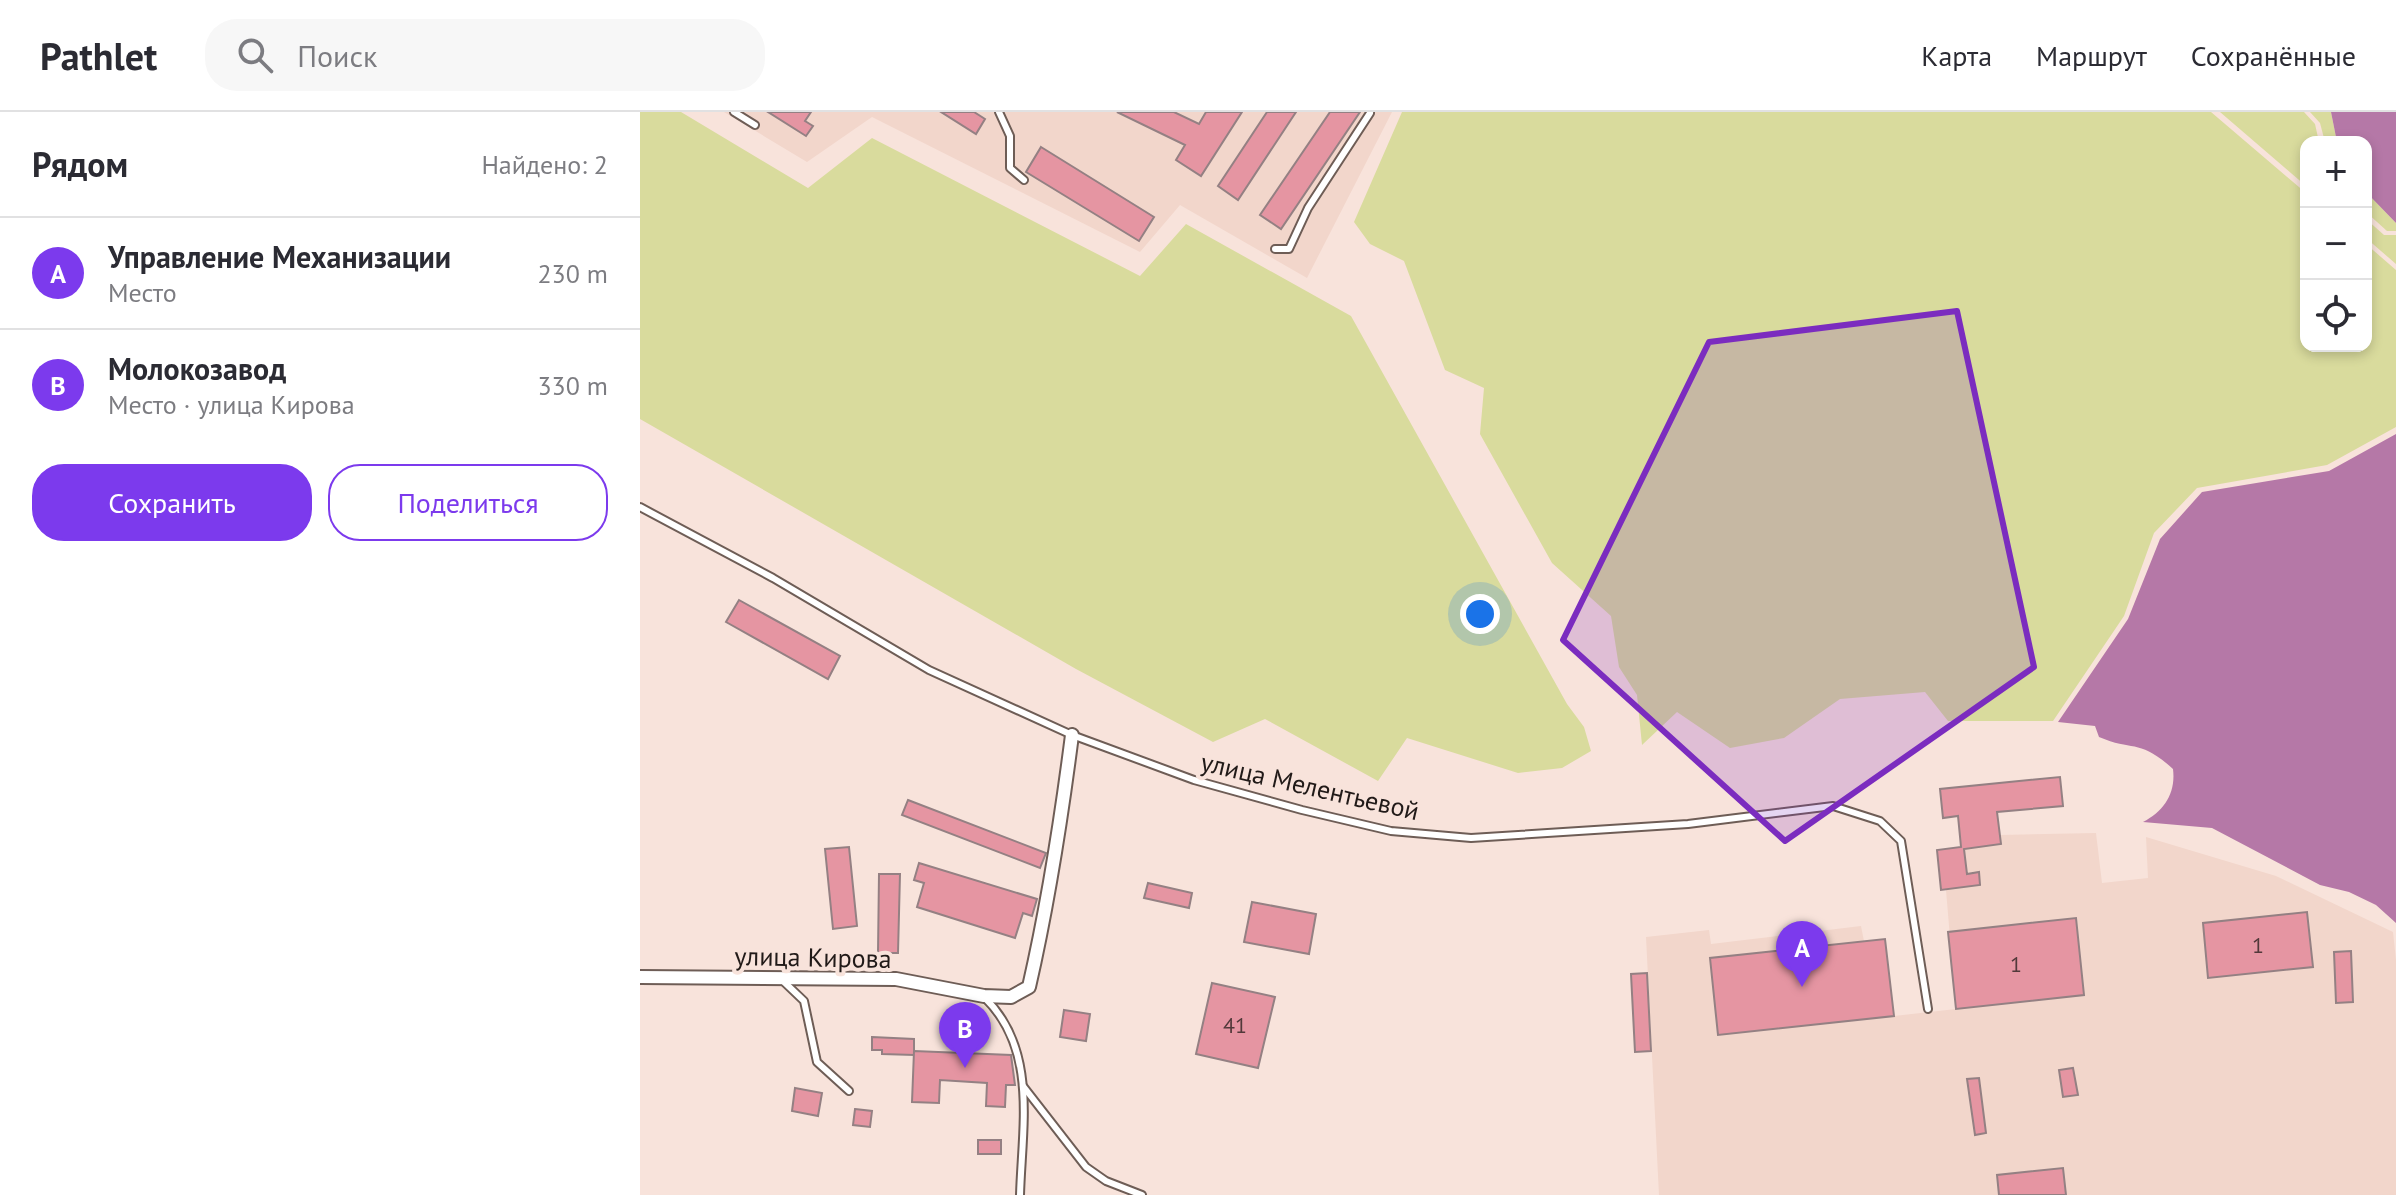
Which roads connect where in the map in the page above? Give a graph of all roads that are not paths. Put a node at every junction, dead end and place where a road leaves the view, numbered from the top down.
1 (734, 112) edge
2 (999, 112) edge
3 (1370, 113) edge
4 (755, 125) dead end
5 (1024, 180) dead end
6 (1275, 249) dead end
7 (640, 507) edge
8 (1072, 735) junction
9 (640, 977) edge
10 (779, 978) junction
11 (984, 996) junction
12 (1928, 1009) dead end
13 (1023, 1086) junction
14 (849, 1091) dead end
15 (1020, 1195) edge
16 (1142, 1195) edge

1 - 4 lane
2 - 5 lane
3 - 6 lane
7 - 8 lane, улица Мелентьевой
8 - 11 street, улица Кирова
8 - 12 lane, улица Мелентьевой
9 - 10 street, улица Кирова
10 - 11 street, улица Кирова
10 - 14 lane
11 - 13 lane
13 - 15 lane
13 - 16 lane

